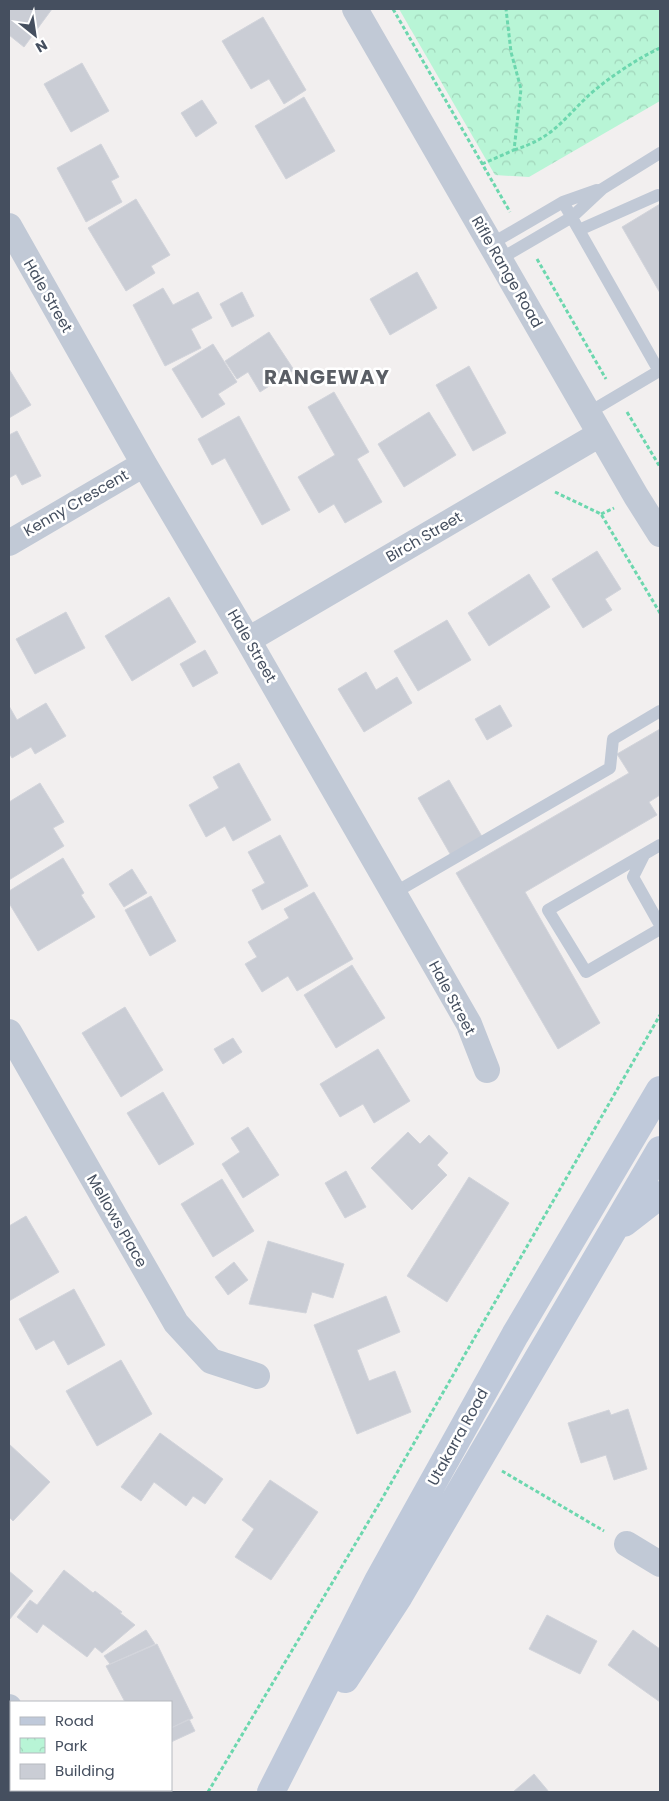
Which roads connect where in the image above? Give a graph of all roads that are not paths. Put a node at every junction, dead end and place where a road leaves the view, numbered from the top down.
1 (355, 9) edge
2 (660, 153) edge
3 (602, 189) junction
4 (658, 196) dead end
5 (563, 202) junction
6 (572, 217) junction
7 (9, 226) edge
8 (579, 230) junction
9 (495, 252) junction
10 (594, 423) junction
11 (144, 464) junction
12 (660, 534) edge
13 (9, 543) edge
14 (248, 640) junction
15 (660, 711) edge
16 (660, 845) edge
17 (644, 855) junction
18 (394, 893) junction
19 (660, 925) edge
20 (660, 929) edge
21 (9, 1032) edge
22 (487, 1070) dead end
23 (658, 1100) edge
24 (660, 1150) edge
25 (660, 1195) edge
26 (614, 1230) junction
27 (257, 1376) dead end
28 (627, 1544) dead end
29 (660, 1564) edge
30 (272, 1792) edge

1 - 9 street, Rifle Range Road
2 - 3 lane
3 - 5 lane
3 - 6 lane
4 - 8 lane
5 - 6 lane
5 - 9 lane
6 - 8 lane
6 - 9 lane
7 - 11 street, Hale Street
8 - 10 lane
9 - 10 street, Rifle Range Road
10 - 12 street, Rifle Range Road
10 - 14 street, Birch Street
11 - 13 street, Kenny Crescent
11 - 14 street, Hale Street
14 - 18 street, Hale Street
15 - 18 lane
16 - 17 lane
17 - 19 lane
17 - 20 lane
18 - 22 street, Hale Street
21 - 27 street, Mellows Place
23 - 30 main road, Utakarra Road
24 - 26 main road, Utakarra Road
25 - 26 main road
26 - 30 main road, Utakarra Road
28 - 29 street

